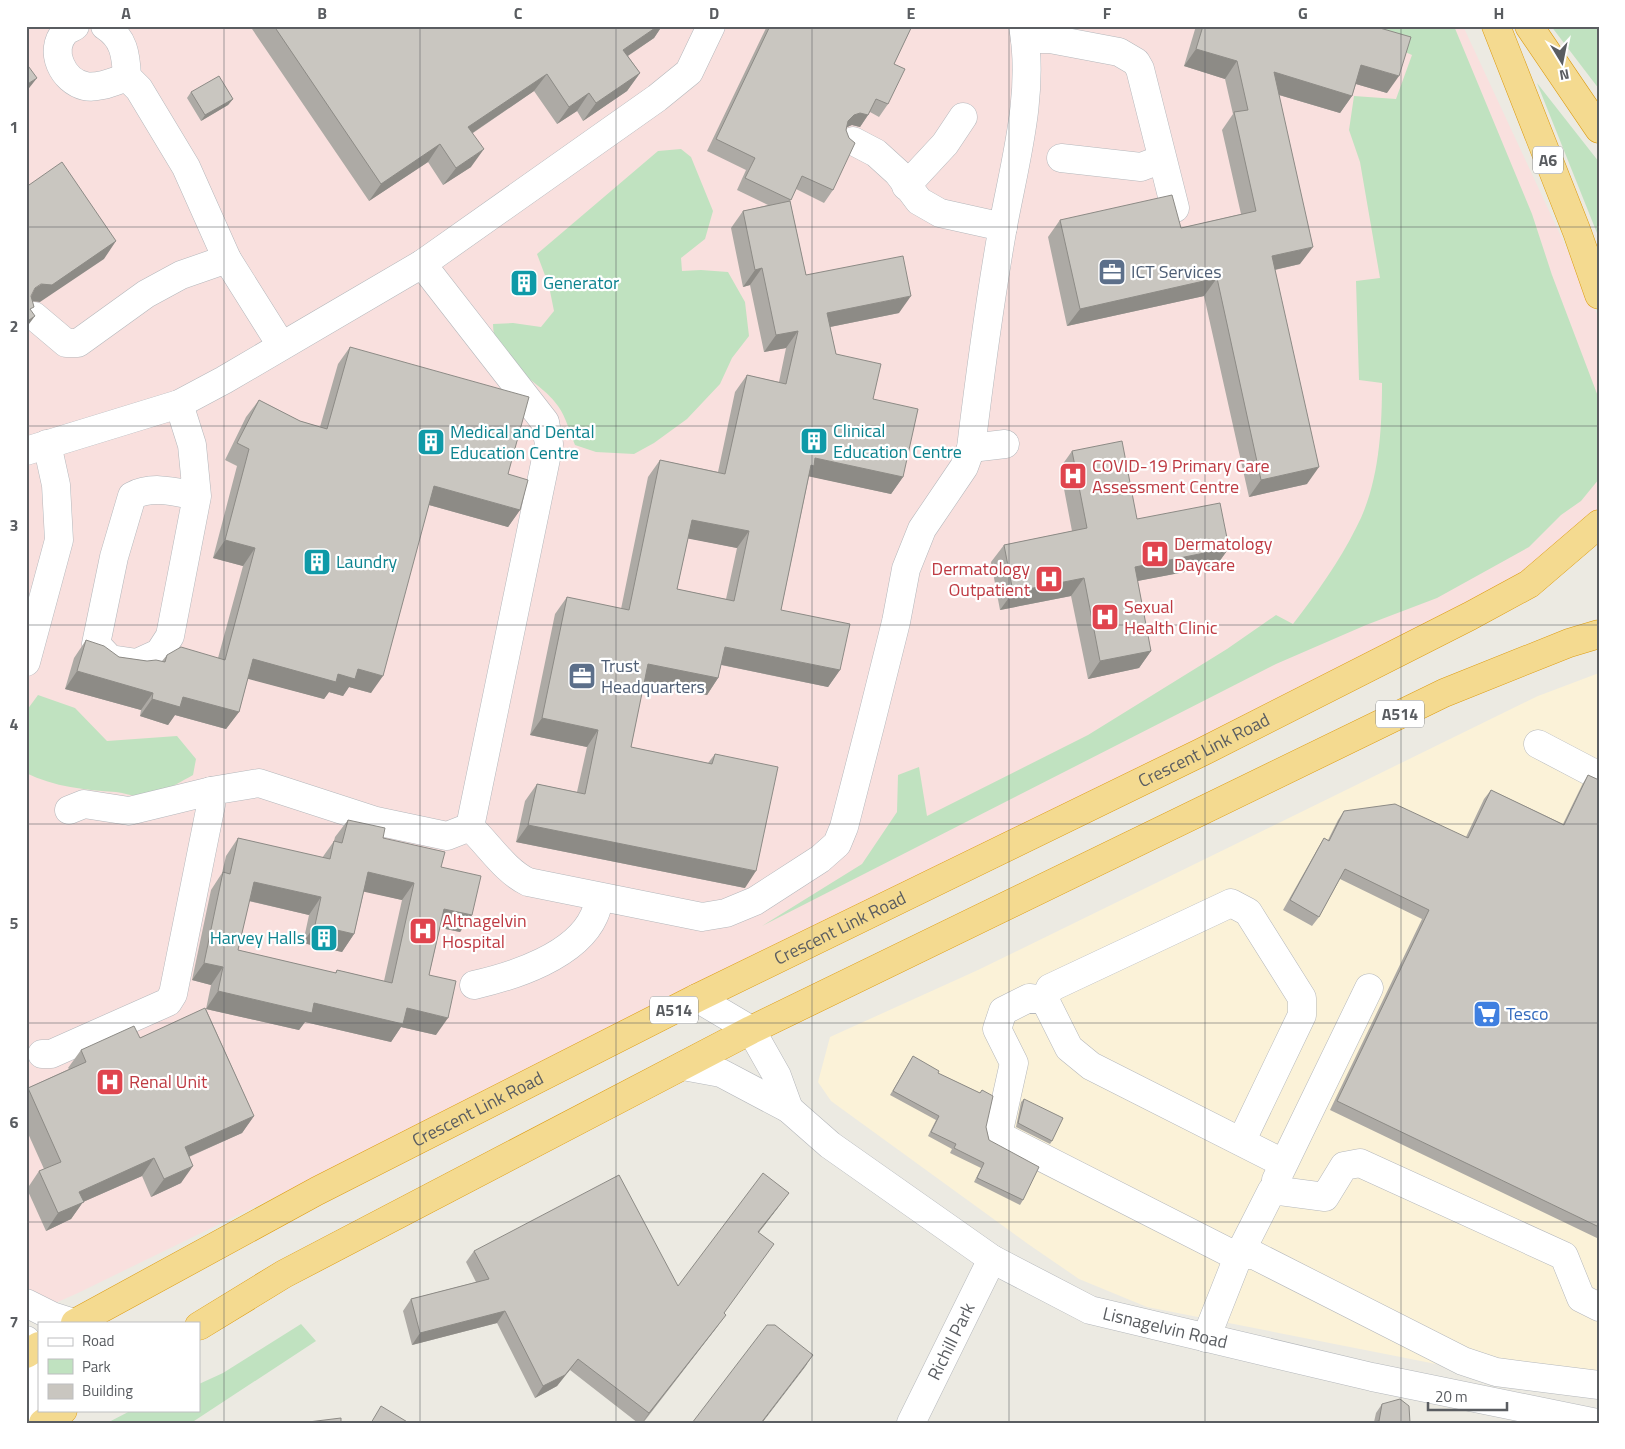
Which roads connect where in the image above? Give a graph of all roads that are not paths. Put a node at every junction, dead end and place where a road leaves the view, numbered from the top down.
1 (75, 26) edge
2 (711, 26) edge
3 (1496, 26) edge
4 (1529, 26) edge
5 (113, 29) edge
6 (1024, 32) edge
7 (127, 77) junction
8 (963, 117) dead end
9 (1599, 128) edge
10 (853, 141) edge
11 (1061, 158) dead end
12 (1162, 159) junction
13 (906, 186) junction
14 (1175, 208) edge
15 (1003, 227) junction
16 (227, 259) junction
17 (422, 264) junction
18 (1599, 294) edge
19 (34, 316) edge
20 (281, 344) junction
21 (179, 404) junction
22 (1005, 444) dead end
23 (36, 447) edge
24 (971, 448) junction
25 (197, 496) junction
26 (1599, 524) edge
27 (1599, 634) edge
28 (26, 662) edge
29 (1538, 744) dead end
30 (1599, 776) edge
31 (211, 791) junction
32 (69, 810) dead end
33 (470, 827) junction
34 (600, 897) junction
35 (474, 985) dead end
36 (1369, 988) dead end
37 (697, 998) junction
38 (1045, 1000) junction
39 (751, 1030) junction
40 (42, 1054) dead end
41 (683, 1066) junction
42 (788, 1109) junction
43 (1242, 1142) junction
44 (1283, 1164) junction
45 (1272, 1190) junction
46 (1245, 1256) junction
47 (992, 1259) junction
48 (26, 1303) edge
49 (1599, 1307) edge
50 (71, 1322) edge
51 (76, 1322) edge
52 (200, 1325) edge
53 (1206, 1338) junction
54 (31, 1348) edge
55 (1599, 1385) edge
56 (26, 1410) edge
57 (60, 1412) edge
58 (43, 1423) edge
59 (911, 1423) edge
60 (1597, 1423) edge

1 - 7 street
2 - 17 street
3 - 18 highway, A6
4 - 9 highway
5 - 7 street
6 - 12 street
6 - 15 street
7 - 16 street
8 - 13 street
10 - 13 street
11 - 12 street
12 - 14 street
13 - 15 street
15 - 24 street
16 - 19 street
16 - 20 street
17 - 20 street
17 - 33 street
20 - 21 street
21 - 23 street
21 - 25 street
22 - 24 street
23 - 28 street
24 - 34 street
25 - 25 street
26 - 37 highway, Crescent Link Road / A514
27 - 39 highway, A514
29 - 30 street
31 - 32 street
31 - 33 street
31 - 40 street
33 - 34 street
34 - 35 street
36 - 44 street
37 - 39 street
37 - 51 highway, Crescent Link Road / A514
38 - 43 street
38 - 43 street
38 - 46 street
39 - 41 highway, A514
39 - 42 street
41 - 42 street, Lisnagelvin Road
41 - 52 highway, A514
42 - 47 street, Lisnagelvin Road
43 - 44 street
44 - 45 street
45 - 46 street
45 - 49 street
46 - 53 street
46 - 55 street
47 - 53 street, Lisnagelvin Road
47 - 59 street, Richill Park
48 - 50 street
53 - 60 street, Lisnagelvin Road
54 - 56 street
57 - 58 highway

